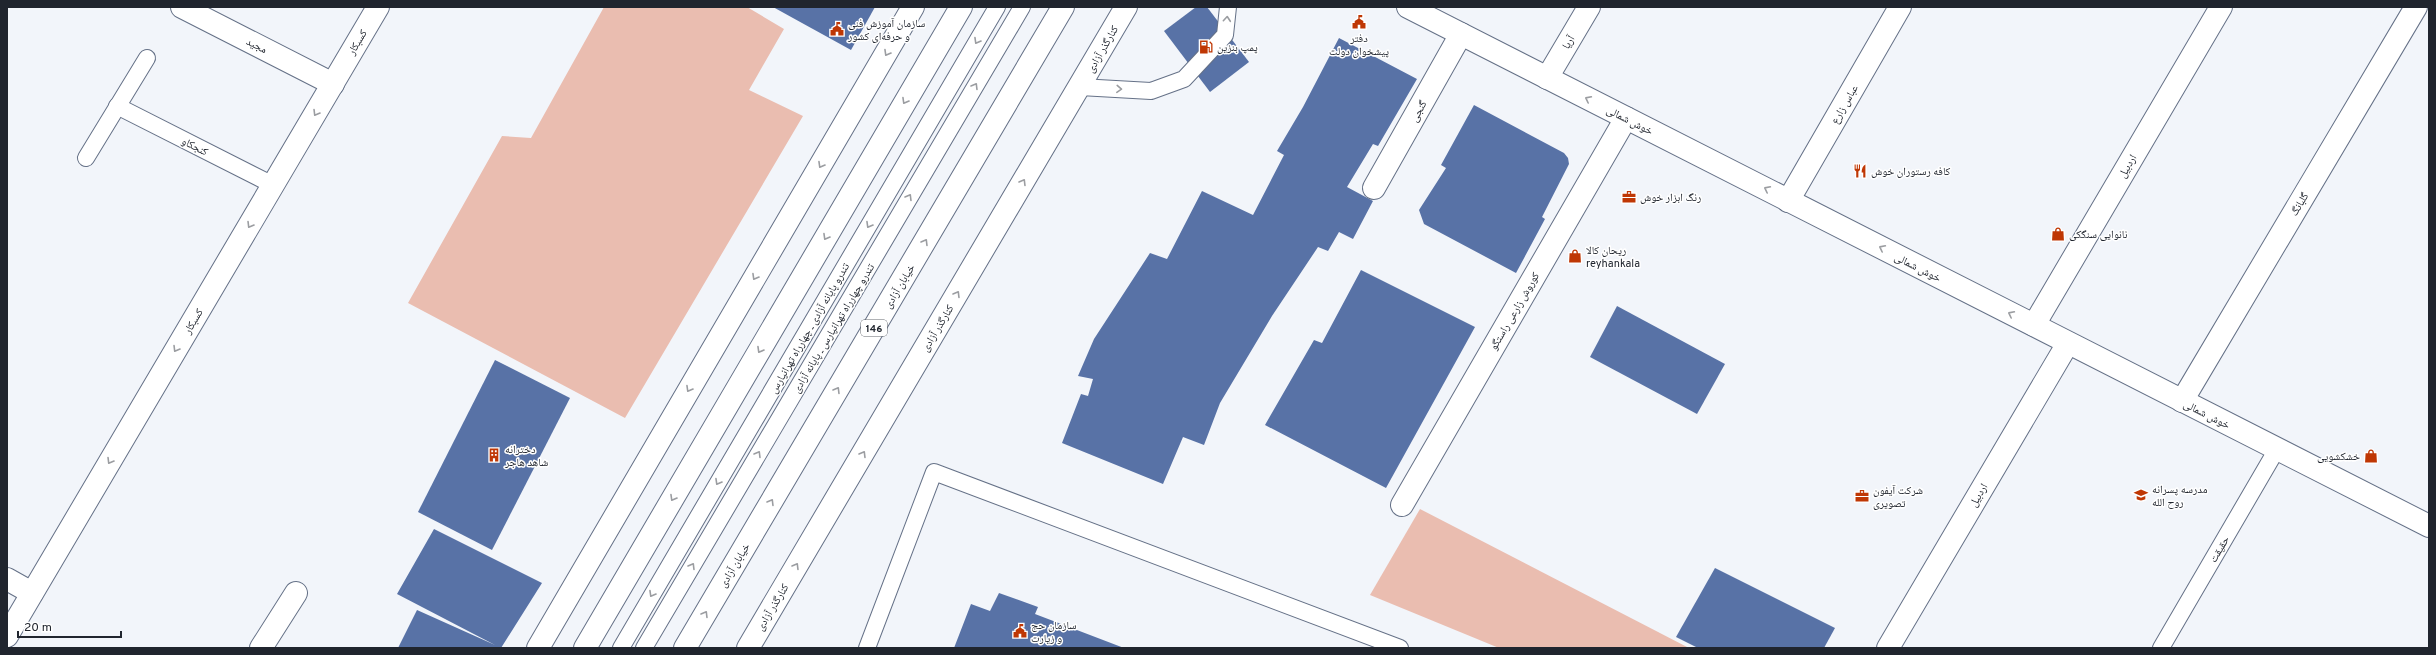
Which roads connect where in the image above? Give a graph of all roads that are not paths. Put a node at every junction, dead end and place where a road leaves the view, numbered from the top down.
1 (182, 7) edge
2 (378, 7) edge
3 (913, 7) edge
4 (960, 7) edge
5 (997, 7) edge
6 (1022, 7) edge
7 (1064, 7) edge
8 (1126, 7) edge
9 (1228, 7) edge
10 (1589, 7) edge
11 (1900, 7) edge
12 (2221, 7) edge
13 (2416, 7) edge
14 (1413, 8) edge
15 (1461, 34) junction
16 (147, 58) dead end
17 (1547, 78) junction
18 (333, 84) junction
19 (1080, 87) junction
20 (117, 106) junction
21 (1626, 118) junction
22 (86, 158) dead end
23 (273, 185) junction
24 (1374, 188) dead end
25 (1788, 200) junction
26 (2040, 328) junction
27 (2068, 343) junction
28 (2182, 401) junction
29 (2277, 449) junction
30 (1402, 505) dead end
31 (2429, 526) edge
32 (7, 579) edge
33 (32, 593) junction
34 (296, 593) dead end
35 (7, 636) edge
36 (261, 648) edge
37 (538, 648) edge
38 (585, 648) edge
39 (621, 648) edge
40 (644, 648) edge
41 (685, 648) edge
42 (748, 648) edge
43 (867, 648) edge
44 (1400, 648) edge
45 (1888, 648) edge
46 (2161, 648) edge

1 - 18 main road, مجید
2 - 18 main road, کسبکار
3 -> 37 main road
4 -> 38 main road
5 -> 39 lane, تندرو پایانه آزادی ـ چهارراه تهرانپارس
40 -> 6 lane, تندرو چهارراه تهرانپارس ـ پایانه آزادی
41 -> 7 main road, خیابان آزادی / 146
8 - 19 main road, کنارگذر آزادی
19 -> 9 lane
10 - 17 main road, آریا
11 - 25 main road, عباس زارع
12 - 26 main road, اردبیل
13 - 28 main road, گلبانگ
14 - 15 main road, خوش شمالی
15 - 17 main road, خوش شمالی
15 - 24 main road, گنجی
16 - 20 lane
21 -> 17 main road, خوش شمالی
18 -> 23 main road, کسبکار
42 -> 19 main road, کنارگذر آزادی
20 - 22 lane
20 - 23 lane, کنجکاو
25 -> 21 main road, خوش شمالی
21 - 30 main road, کوروش زارعی راستگو
23 -> 33 main road, کسبکار
26 -> 25 main road, خوش شمالی
26 - 27 main road, خوش شمالی
27 - 28 main road, خوش شمالی
27 - 45 main road, اردبیل
28 - 29 main road, خوش شمالی
29 - 31 main road, خوش شمالی
29 - 46 lane, حقیقت
32 - 33 main road
33 - 35 main road, کسبکار
34 - 36 main road
43 - 44 lane

